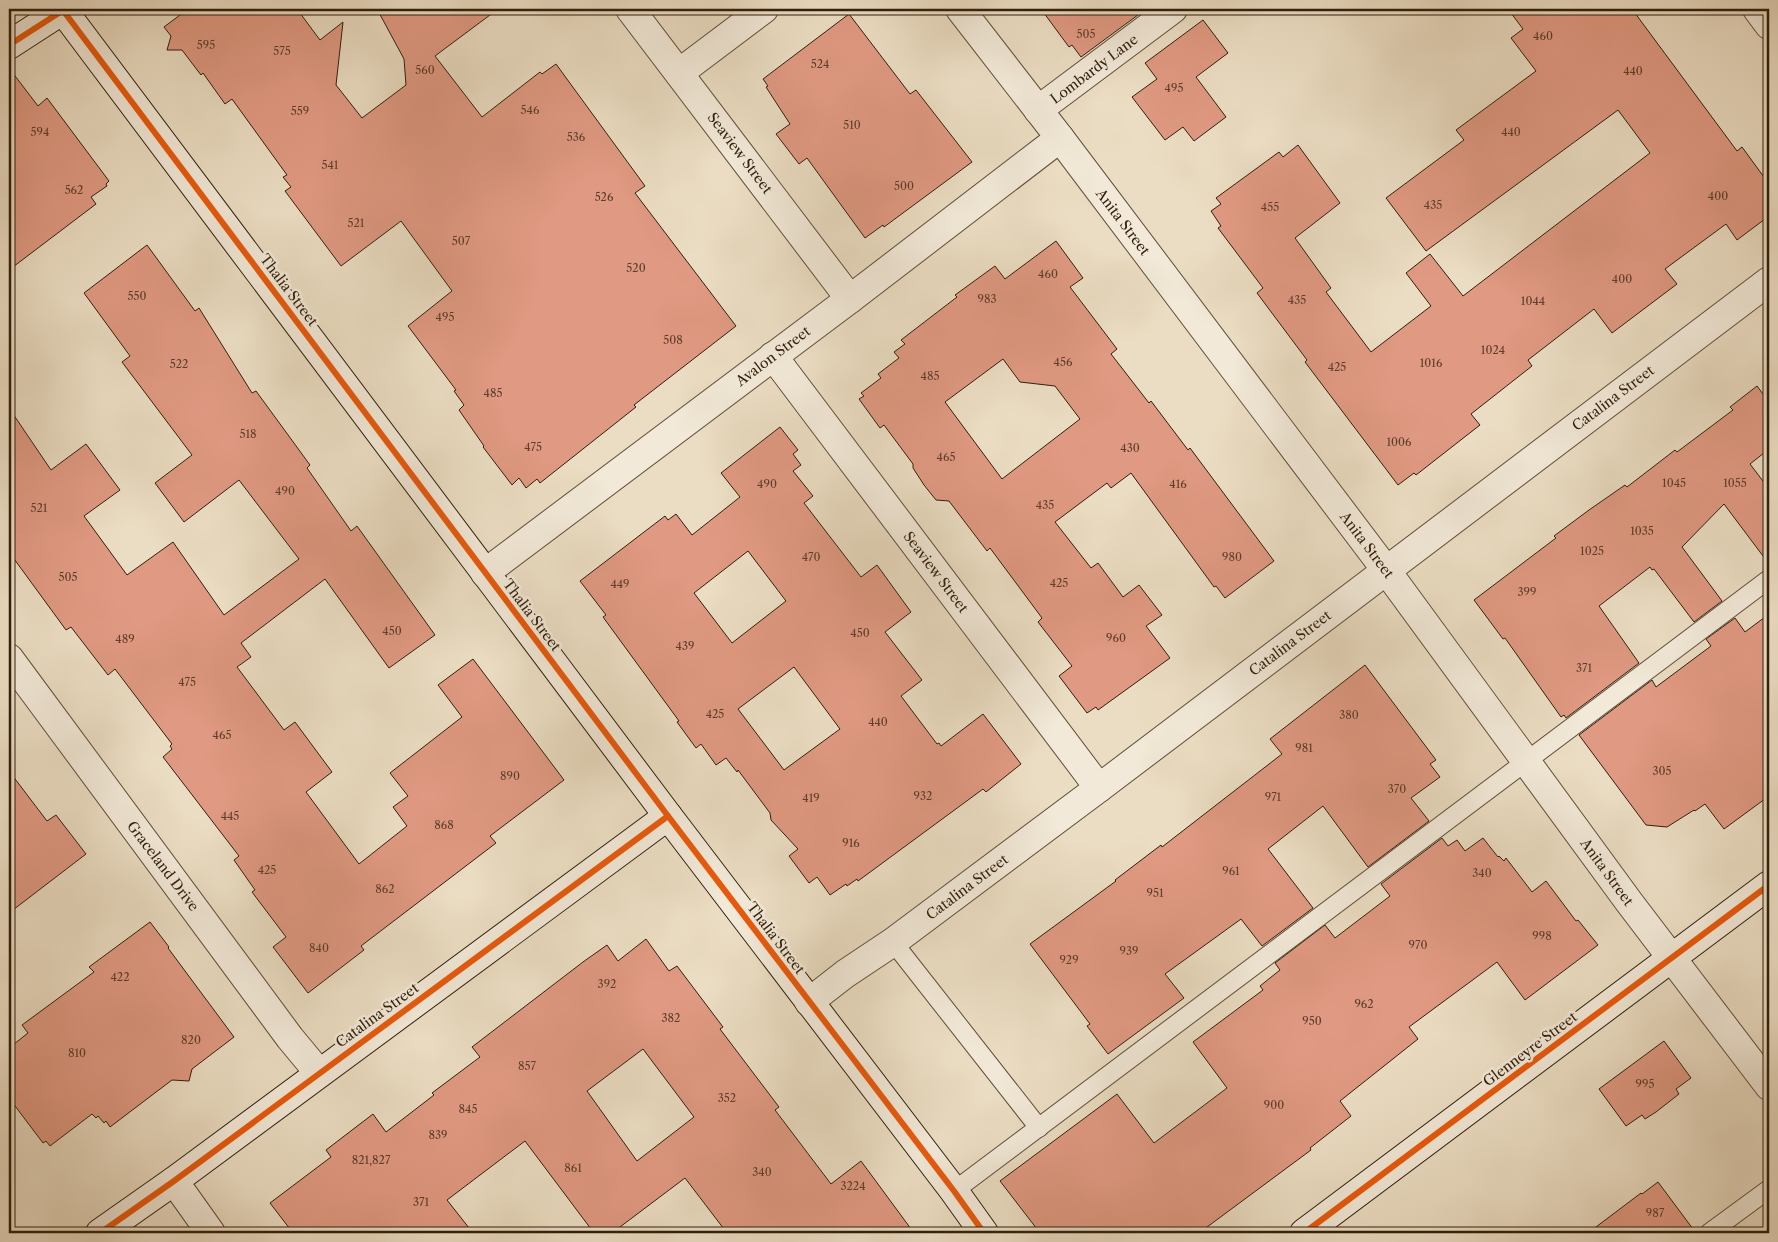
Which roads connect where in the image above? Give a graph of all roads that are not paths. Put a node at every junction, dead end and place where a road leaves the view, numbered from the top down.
1 (63, 9) edge
2 (630, 9) edge
3 (764, 9) edge
4 (960, 9) edge
5 (1173, 9) edge
6 (1757, 9) edge
7 (1769, 25) edge
8 (9, 45) edge
9 (679, 73) junction
10 (1038, 110) junction
11 (1060, 138) junction
12 (1769, 280) edge
13 (850, 299) junction
14 (773, 356) junction
15 (1386, 570) junction
16 (485, 573) junction
17 (1769, 579) edge
18 (9, 658) edge
19 (1527, 762) junction
20 (1099, 788) junction
21 (668, 816) junction
22 (1769, 885) edge
23 (893, 942) junction
24 (1672, 958) junction
25 (809, 1002) junction
26 (319, 1073) junction
27 (1769, 1086) edge
28 (1039, 1128) junction
29 (174, 1181) junction
30 (1769, 1189) edge
31 (954, 1191) junction
32 (100, 1233) edge
33 (211, 1233) edge
34 (984, 1233) edge
35 (1304, 1233) edge
36 (1709, 1233) edge

1 - 8 street
1 - 16 street, Thalia Street
2 - 9 street, Seaview Street
3 - 9 street
4 - 10 street, Anita Street
5 - 10 street, Lombardy Lane
6 - 7 street
9 - 13 street, Seaview Street
10 - 11 street, Anita Street
11 - 13 street, Avalon Street
11 - 15 street, Anita Street
12 - 15 street, Catalina Street
13 - 14 street, Avalon Street
14 - 16 street, Avalon Street
14 - 20 street, Seaview Street
15 - 19 street, Anita Street
15 - 20 street, Catalina Street
16 - 21 street, Thalia Street
17 - 19 lane
18 - 26 street, Graceland Drive
19 - 24 street, Anita Street
19 - 28 lane
20 - 23 street, Catalina Street
21 - 25 street, Thalia Street
21 - 26 street, Catalina Street
22 - 24 street, Glenneyre Street
23 - 25 street, Catalina Street
23 - 28 lane
24 - 27 street, Anita Street
24 - 35 street, Glenneyre Street
25 - 31 street, Thalia Street
26 - 29 street, Catalina Street
28 - 31 lane
29 - 32 street, Catalina Street
29 - 33 street
30 - 36 lane
31 - 34 street, Thalia Street

